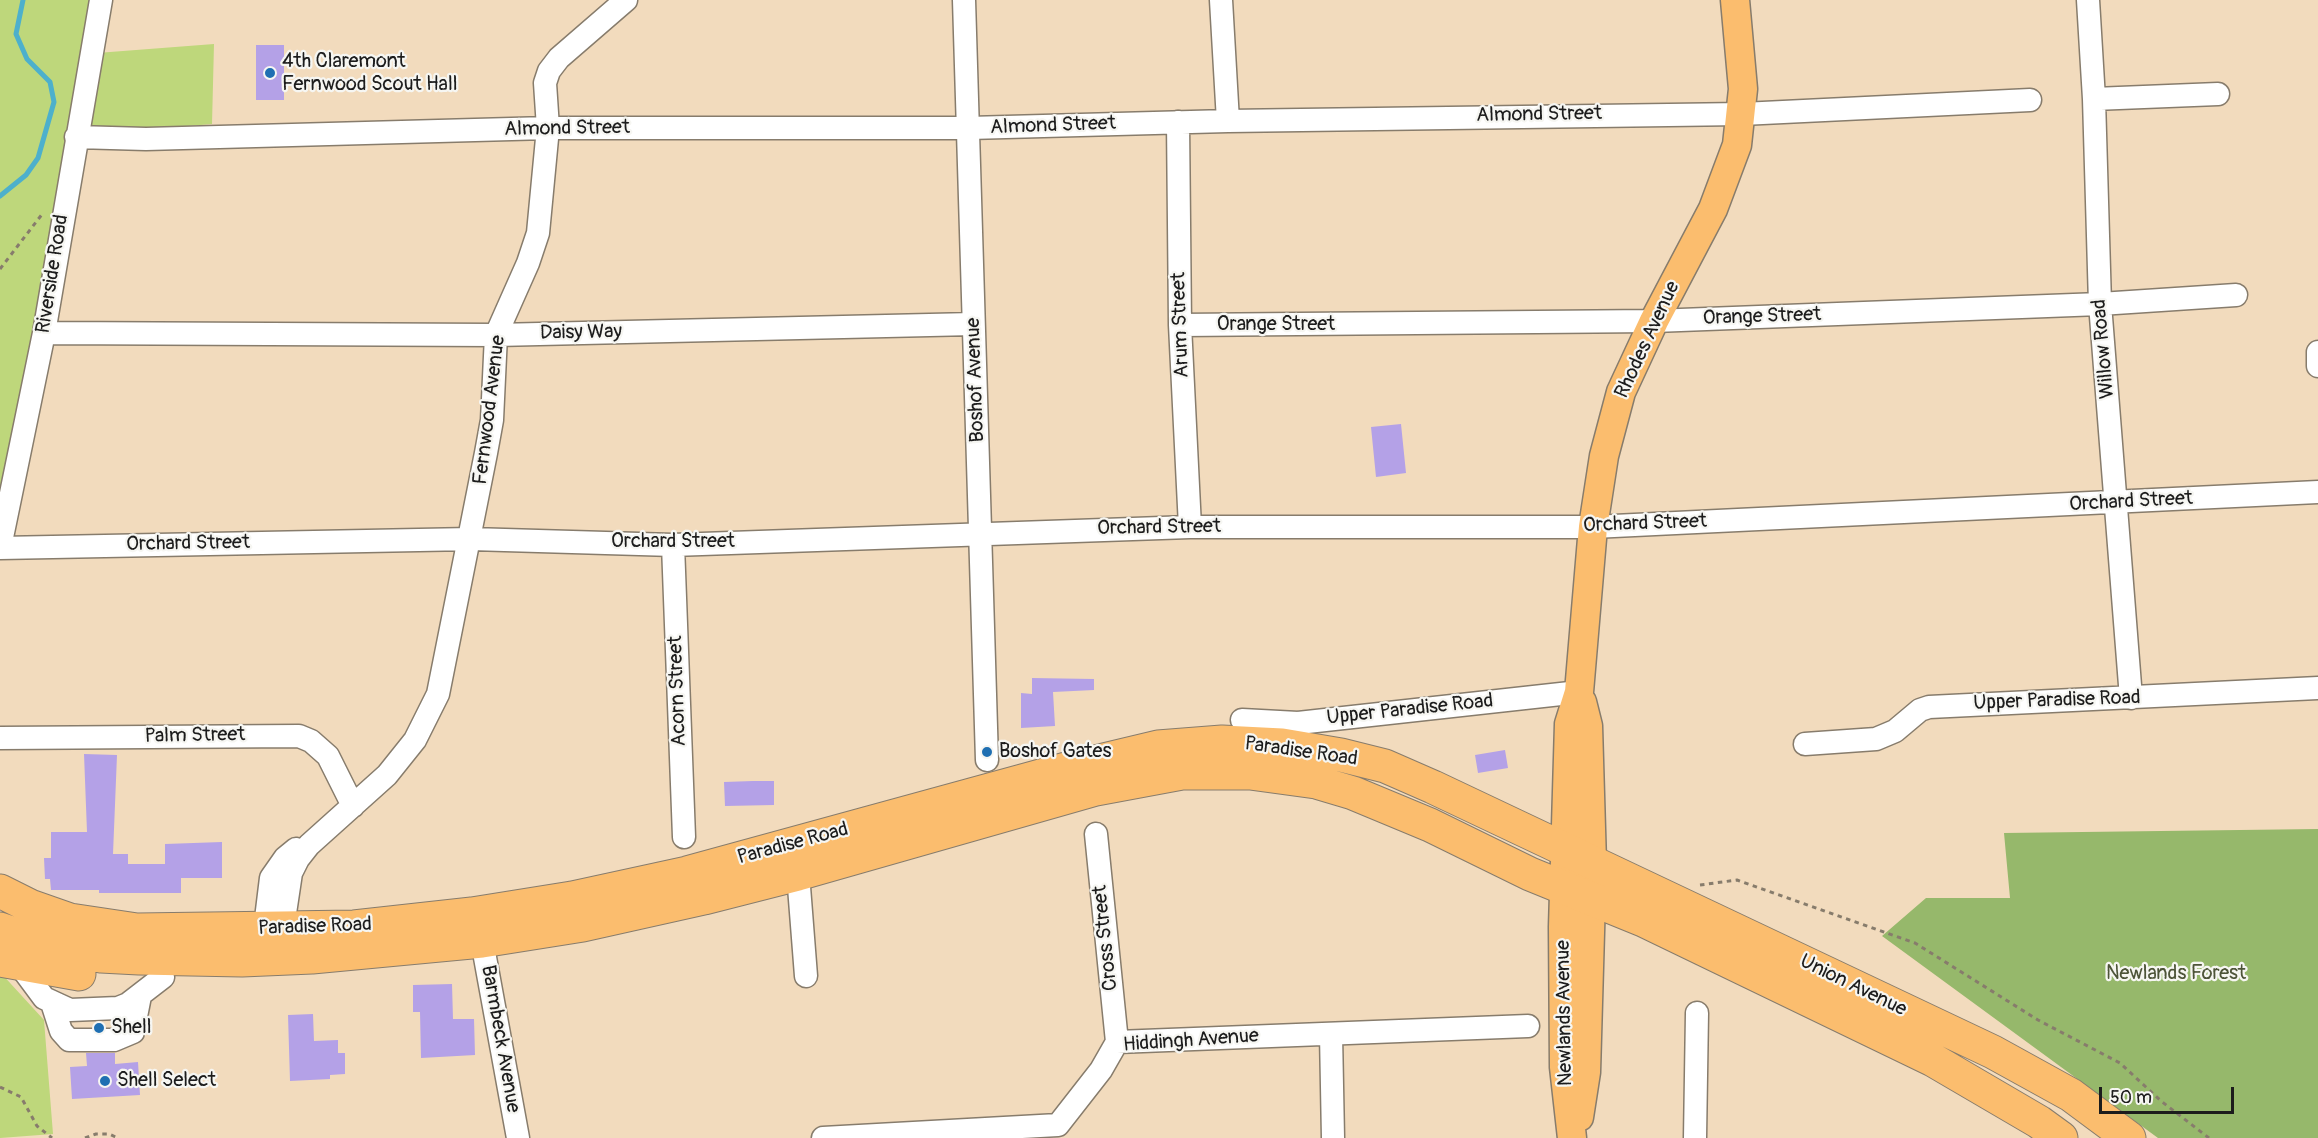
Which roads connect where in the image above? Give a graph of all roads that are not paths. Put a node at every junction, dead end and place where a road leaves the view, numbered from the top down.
1 (101, 0) edge
2 (626, 0) edge
3 (964, 0) edge
4 (1221, 0) edge
5 (1735, 0) edge
6 (2088, 0) edge
7 (2218, 94) dead end
8 (2094, 99) junction
9 (2030, 100) dead end
10 (1742, 114) junction
11 (1228, 121) junction
12 (1178, 122) junction
13 (548, 128) junction
14 (969, 128) junction
15 (76, 137) junction
16 (2236, 295) dead end
17 (2100, 304) junction
18 (1654, 321) junction
19 (974, 324) junction
20 (1180, 326) junction
21 (44, 333) junction
22 (496, 335) junction
23 (2318, 352) edge
24 (2318, 366) edge
25 (2318, 492) edge
26 (2117, 503) junction
27 (1190, 527) junction
28 (1593, 527) junction
29 (981, 533) junction
30 (471, 539) junction
31 (673, 545) junction
32 (0, 548) edge
33 (2318, 688) edge
34 (1579, 692) junction
35 (2131, 698) junction
36 (1242, 720) dead end
37 (0, 738) edge
38 (1805, 744) dead end
39 (987, 760) dead end
40 (353, 806) junction
41 (1095, 834) dead end
42 (684, 837) dead end
43 (1579, 857) junction
44 (798, 874) junction
45 (0, 891) edge
46 (1578, 892) junction
47 (0, 929) edge
48 (482, 940) junction
49 (272, 944) junction
50 (214, 959) junction
51 (9, 962) edge
52 (806, 976) dead end
53 (152, 986) junction
54 (52, 1003) junction
55 (1697, 1013) dead end
56 (1528, 1026) dead end
57 (1331, 1034) junction
58 (1117, 1042) junction
59 (1058, 1132) edge
60 (518, 1138) edge
61 (823, 1138) edge
62 (1333, 1138) edge
63 (1574, 1138) edge
64 (1695, 1138) edge
65 (2061, 1138) edge
66 (2130, 1138) edge

1 - 15 street, Riverside Road
2 - 13 street, Fernwood Avenue
3 - 14 street, Boshof Avenue
4 - 11 street
5 - 10 main road, Rhodes Avenue
6 - 8 street, Willow Road
7 - 8 street
8 - 17 street, Willow Road
9 - 10 street, Almond Street
10 - 11 street, Almond Street
10 - 18 main road, Rhodes Avenue
11 - 12 street, Almond Street
12 - 14 street, Almond Street
12 - 20 street, Arum Street
13 - 14 street, Almond Street
13 - 15 street, Almond Street
13 - 22 street, Fernwood Avenue
14 - 19 street, Boshof Avenue
15 - 21 street, Riverside Road
16 - 17 street, Orange Street
17 - 18 street, Orange Street
17 - 26 street, Willow Road
18 - 20 street, Orange Street
18 - 28 main road, Rhodes Avenue
19 - 22 street, Daisy Way
19 - 29 street, Boshof Avenue
20 - 27 street, Arum Street
21 - 22 street, Daisy Way
21 - 32 street, Riverside Road
22 - 30 street, Fernwood Avenue
23 - 24 street
25 - 26 street, Orchard Street
26 - 28 street, Orchard Street
26 - 35 street, Willow Road
27 - 28 street, Orchard Street
27 - 29 street, Orchard Street
28 - 34 main road, Rhodes Avenue
29 - 31 street, Orchard Street
29 - 39 street, Boshof Avenue
30 - 31 street, Orchard Street
30 - 32 street, Orchard Street
30 - 40 street, Fernwood Avenue
31 - 42 street, Acorn Street
33 - 35 street, Upper Paradise Road
34 - 36 street, Upper Paradise Road
34 - 43 main road, Rhodes Avenue
35 - 38 street, Upper Paradise Road
37 - 40 street, Palm Street
40 - 49 street, Fernwood Avenue
41 - 58 street, Cross Street
43 - 46 main road, Rhodes Avenue
43 - 49 highway, Paradise Road
43 - 66 highway, Union Avenue
44 - 46 highway, Paradise Road
44 - 48 highway, Paradise Road
44 - 52 street
45 - 49 highway, Paradise Road
46 - 63 main road, Newlands Avenue
46 - 65 highway, Union Avenue
47 - 50 highway, Paradise Road
48 - 49 highway, Paradise Road
48 - 60 street, Barmbeck Avenue
49 - 50 highway, Paradise Road
50 - 53 highway
51 - 53 highway
51 - 54 street
53 - 54 street
53 - 54 street
55 - 64 street
56 - 57 street, Hiddingh Avenue
57 - 58 street, Hiddingh Avenue
57 - 62 street
58 - 59 street, Hiddingh Avenue
59 - 61 street, Hiddingh Avenue

